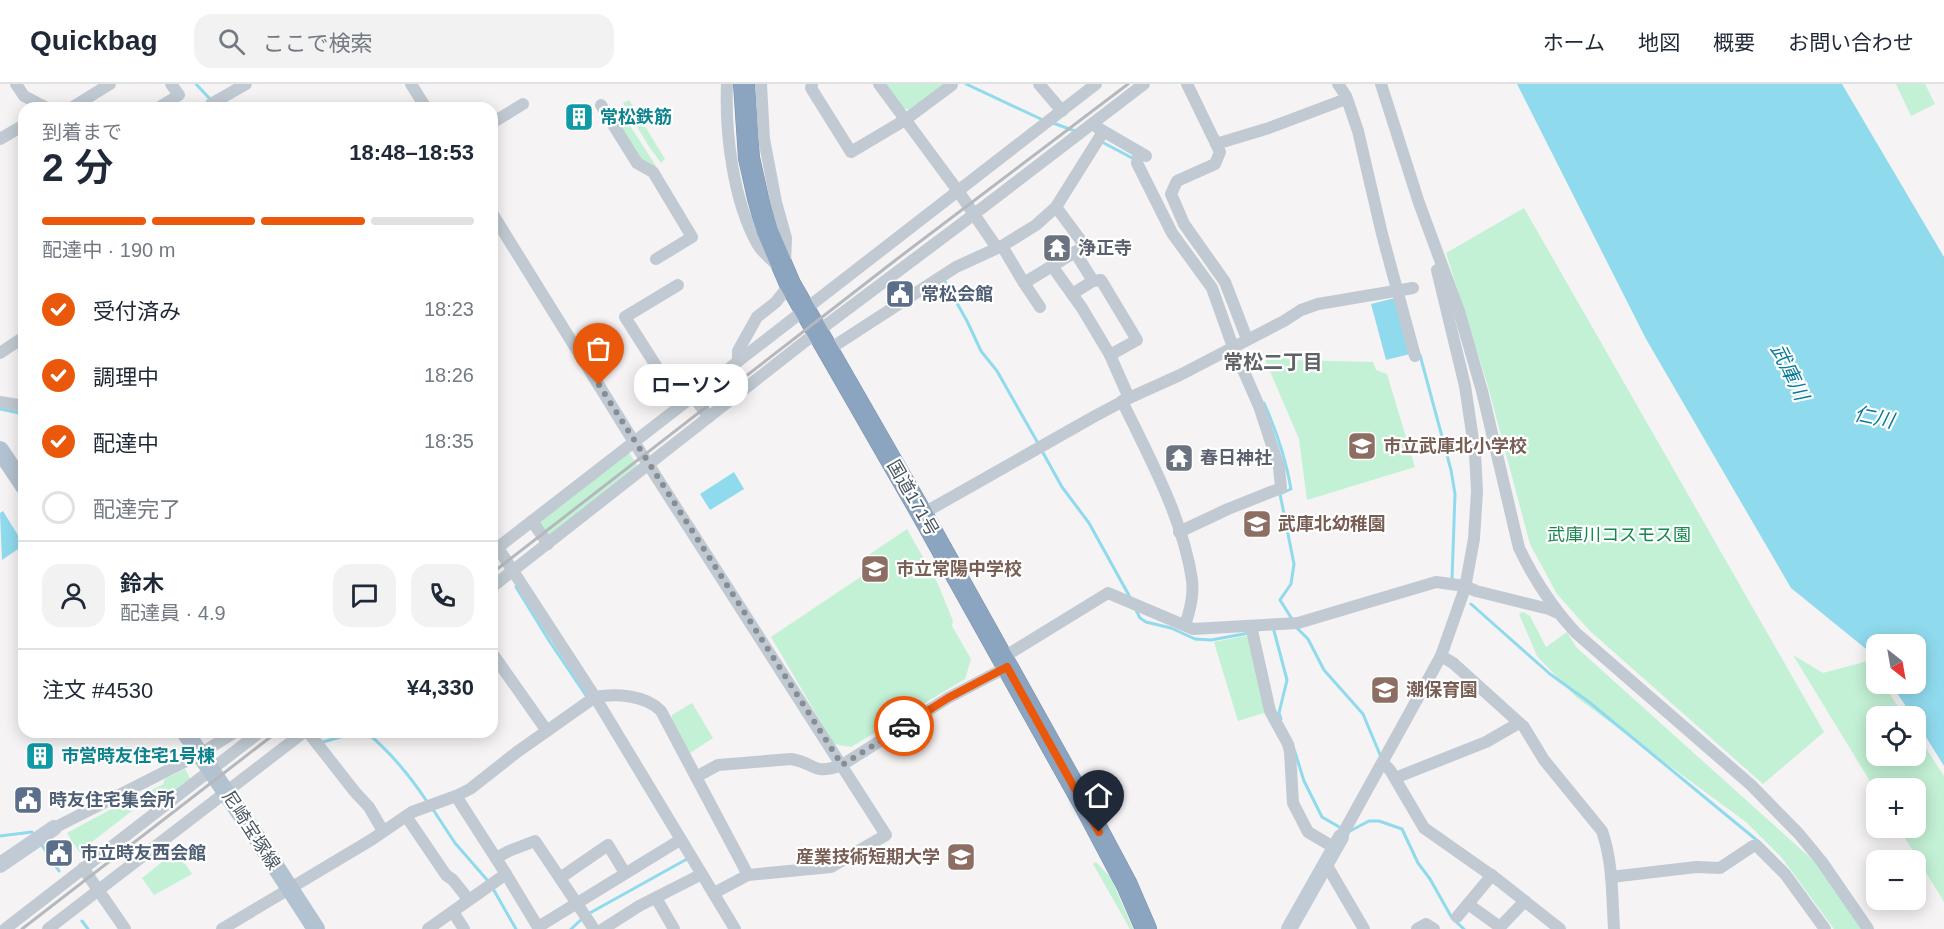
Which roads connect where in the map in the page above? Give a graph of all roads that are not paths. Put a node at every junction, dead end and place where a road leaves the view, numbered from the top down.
1 (16, 84) edge
2 (110, 84) edge
3 (171, 84) edge
4 (246, 84) edge
5 (411, 84) edge
6 (727, 84) edge
7 (744, 84) edge
8 (761, 84) edge
9 (812, 84) edge
10 (879, 84) edge
11 (1039, 84) edge
12 (1096, 84) edge
13 (1144, 84) edge
14 (1187, 84) edge
15 (1338, 84) edge
16 (1381, 84) edge
17 (952, 85) edge
18 (1346, 99) junction
19 (34, 102) edge
20 (81, 102) edge
21 (168, 102) edge
22 (214, 102) edge
23 (422, 102) edge
24 (523, 104) dead end
25 (601, 105) dead end
26 (1062, 111) junction
27 (498, 119) edge
28 (904, 120) junction
29 (1094, 122) junction
30 (18, 130) edge
31 (1100, 137) junction
32 (0, 139) edge
33 (1216, 144) junction
34 (958, 191) junction
35 (1056, 207) junction
36 (974, 215) junction
37 (498, 223) edge
38 (1432, 236) junction
39 (999, 247) junction
40 (1075, 252) junction
41 (656, 259) dead end
42 (1052, 266) junction
43 (787, 278) junction
44 (1093, 280) junction
45 (1024, 283) junction
46 (678, 285) dead end
47 (1404, 290) junction
48 (1072, 294) junction
49 (1040, 307) dead end
50 (803, 310) junction
51 (1247, 339) junction
52 (823, 341) junction
53 (18, 343) edge
54 (1233, 347) junction
55 (0, 353) edge
56 (1110, 355) junction
57 (1415, 356) dead end
58 (738, 361) junction
59 (693, 396) junction
60 (1125, 399) junction
61 (0, 402) edge
62 (18, 405) edge
63 (681, 405) junction
64 (709, 417) junction
65 (634, 442) junction
66 (0, 450) edge
67 (649, 464) junction
68 (18, 477) edge
69 (922, 514) junction
70 (532, 521) junction
71 (1179, 532) junction
72 (548, 544) junction
73 (498, 548) edge
74 (498, 554) edge
75 (513, 571) junction
76 (498, 582) edge
77 (1465, 586) junction
78 (1558, 613) junction
79 (1185, 625) junction
80 (1251, 631) junction
81 (1441, 656) junction
82 (498, 660) edge
83 (1005, 662) junction
84 (595, 697) junction
85 (1519, 723) junction
86 (548, 731) junction
87 (189, 738) edge
88 (225, 738) edge
89 (252, 738) edge
90 (298, 738) edge
91 (311, 738) edge
92 (200, 754) junction
93 (842, 765) junction
94 (1387, 767) junction
95 (211, 770) junction
96 (696, 777) junction
97 (227, 792) junction
98 (456, 796) junction
99 (406, 816) junction
100 (54, 828) joint
101 (383, 831) junction
102 (1342, 836) junction
103 (680, 840) junction
104 (496, 858) junction
105 (1326, 864) junction
106 (0, 865) edge
107 (83, 868) junction
108 (625, 873) junction
109 (506, 874) junction
110 (700, 875) junction
111 (748, 875) junction
112 (560, 878) junction
113 (1489, 878) junction
114 (1611, 878) junction
115 (290, 889) junction
116 (99, 890) junction
117 (714, 893) junction
118 (656, 898) junction
119 (468, 899) junction
120 (578, 903) junction
121 (1468, 904) junction
122 (1522, 904) junction
123 (453, 912) junction
124 (1457, 917) dead end
125 (610, 927) edge
126 (5, 929) edge
127 (48, 929) edge
128 (126, 929) edge
129 (222, 929) edge
130 (316, 929) edge
131 (428, 929) edge
132 (464, 929) edge
133 (594, 929) edge
134 (674, 929) edge
135 (735, 929) edge
136 (1146, 929) edge
137 (1289, 929) edge
138 (1364, 929) edge
139 (1417, 929) edge
140 (1434, 929) edge
141 (1560, 929) edge
142 (1614, 929) edge
143 (1825, 929) edge
144 (1868, 929) edge

1 - 19 street
2 - 20 street
3 - 21 street
4 - 22 street
5 - 23 street
6 - 43 street
7 - 43 highway, 国道171号
8 - 43 street
9 - 28 street
10 - 28 street
11 - 26 street
12 - 26 street
13 - 29 street
14 - 33 street
15 - 18 street
16 - 38 street
17 - 28 street
18 - 33 street
18 - 47 street
24 - 27 street
25 - 41 street
26 - 34 street
28 - 34 street
29 - 31 street
29 - 36 street
30 - 32 street
31 - 35 street
31 - 54 street
33 - 51 street
34 - 36 street
34 - 50 street
35 - 39 street
35 - 40 street
36 - 39 street
36 - 52 street
37 - 65 street
38 - 77 street
38 - 78 street
39 - 45 street
39 - 52 street
40 - 42 street
40 - 44 street
42 - 45 street
42 - 48 street
43 - 50 highway, 国道171号
43 - 58 street
44 - 48 street
44 - 56 street
45 - 49 street
46 - 63 street
47 - 51 street
47 - 57 street
48 - 56 street
50 - 52 highway, 国道171号
50 - 58 street
51 - 54 street
52 - 64 street
52 - 69 highway, 国道171号
53 - 55 street
54 - 60 street
54 - 71 street
56 - 60 street
58 - 59 street
59 - 63 street
59 - 64 street
60 - 69 street
60 - 71 street
61 - 62 street
63 - 65 street
64 - 67 street
65 - 67 street
65 - 70 street
66 - 68 main road
67 - 72 street
67 - 93 street
69 - 83 highway, 国道171号
70 - 72 street
70 - 73 street
71 - 79 street
72 - 75 street
74 - 75 street
75 - 76 street
75 - 84 street
77 - 78 street
77 - 80 street
77 - 81 street
78 - 144 street
79 - 80 street
79 - 83 street
80 - 102 street
81 - 85 street
81 - 94 street
82 - 86 street
83 - 93 street
83 - 136 highway, 国道171号
84 - 86 street
84 - 96 street
84 - 103 street
85 - 94 street
85 - 114 street
86 - 98 street
87 - 92 main road, 尼崎宝塚線
88 - 92 street
89 - 95 street
90 - 97 street
91 - 101 street
92 - 95 main road, 尼崎宝塚線
92 - 100 street
93 - 96 street
93 - 111 street
94 - 102 street
94 - 113 street
95 - 97 main road, 尼崎宝塚線
95 - 107 street
96 - 111 street
97 - 115 main road, 尼崎宝塚線
97 - 116 street
98 - 99 street
98 - 104 street
99 - 101 street
99 - 119 street
100 - 106 street
101 - 115 street
102 - 105 street
103 - 108 street
103 - 110 street
104 - 109 street
104 - 112 street
105 - 137 street
105 - 138 street
107 - 116 street
107 - 126 street
108 - 112 street
108 - 120 street
109 - 119 street
109 - 120 street
110 - 117 street
110 - 118 street
111 - 117 street
112 - 120 street
113 - 121 street
113 - 122 street
114 - 142 street
114 - 143 street
115 - 129 street
115 - 130 main road, 尼崎宝塚線
116 - 127 street
116 - 128 street
117 - 135 street
118 - 125 street
118 - 134 street
119 - 123 street
120 - 133 street
121 - 122 street
121 - 124 street
122 - 141 street
123 - 131 street
123 - 132 street
139 - 140 street

